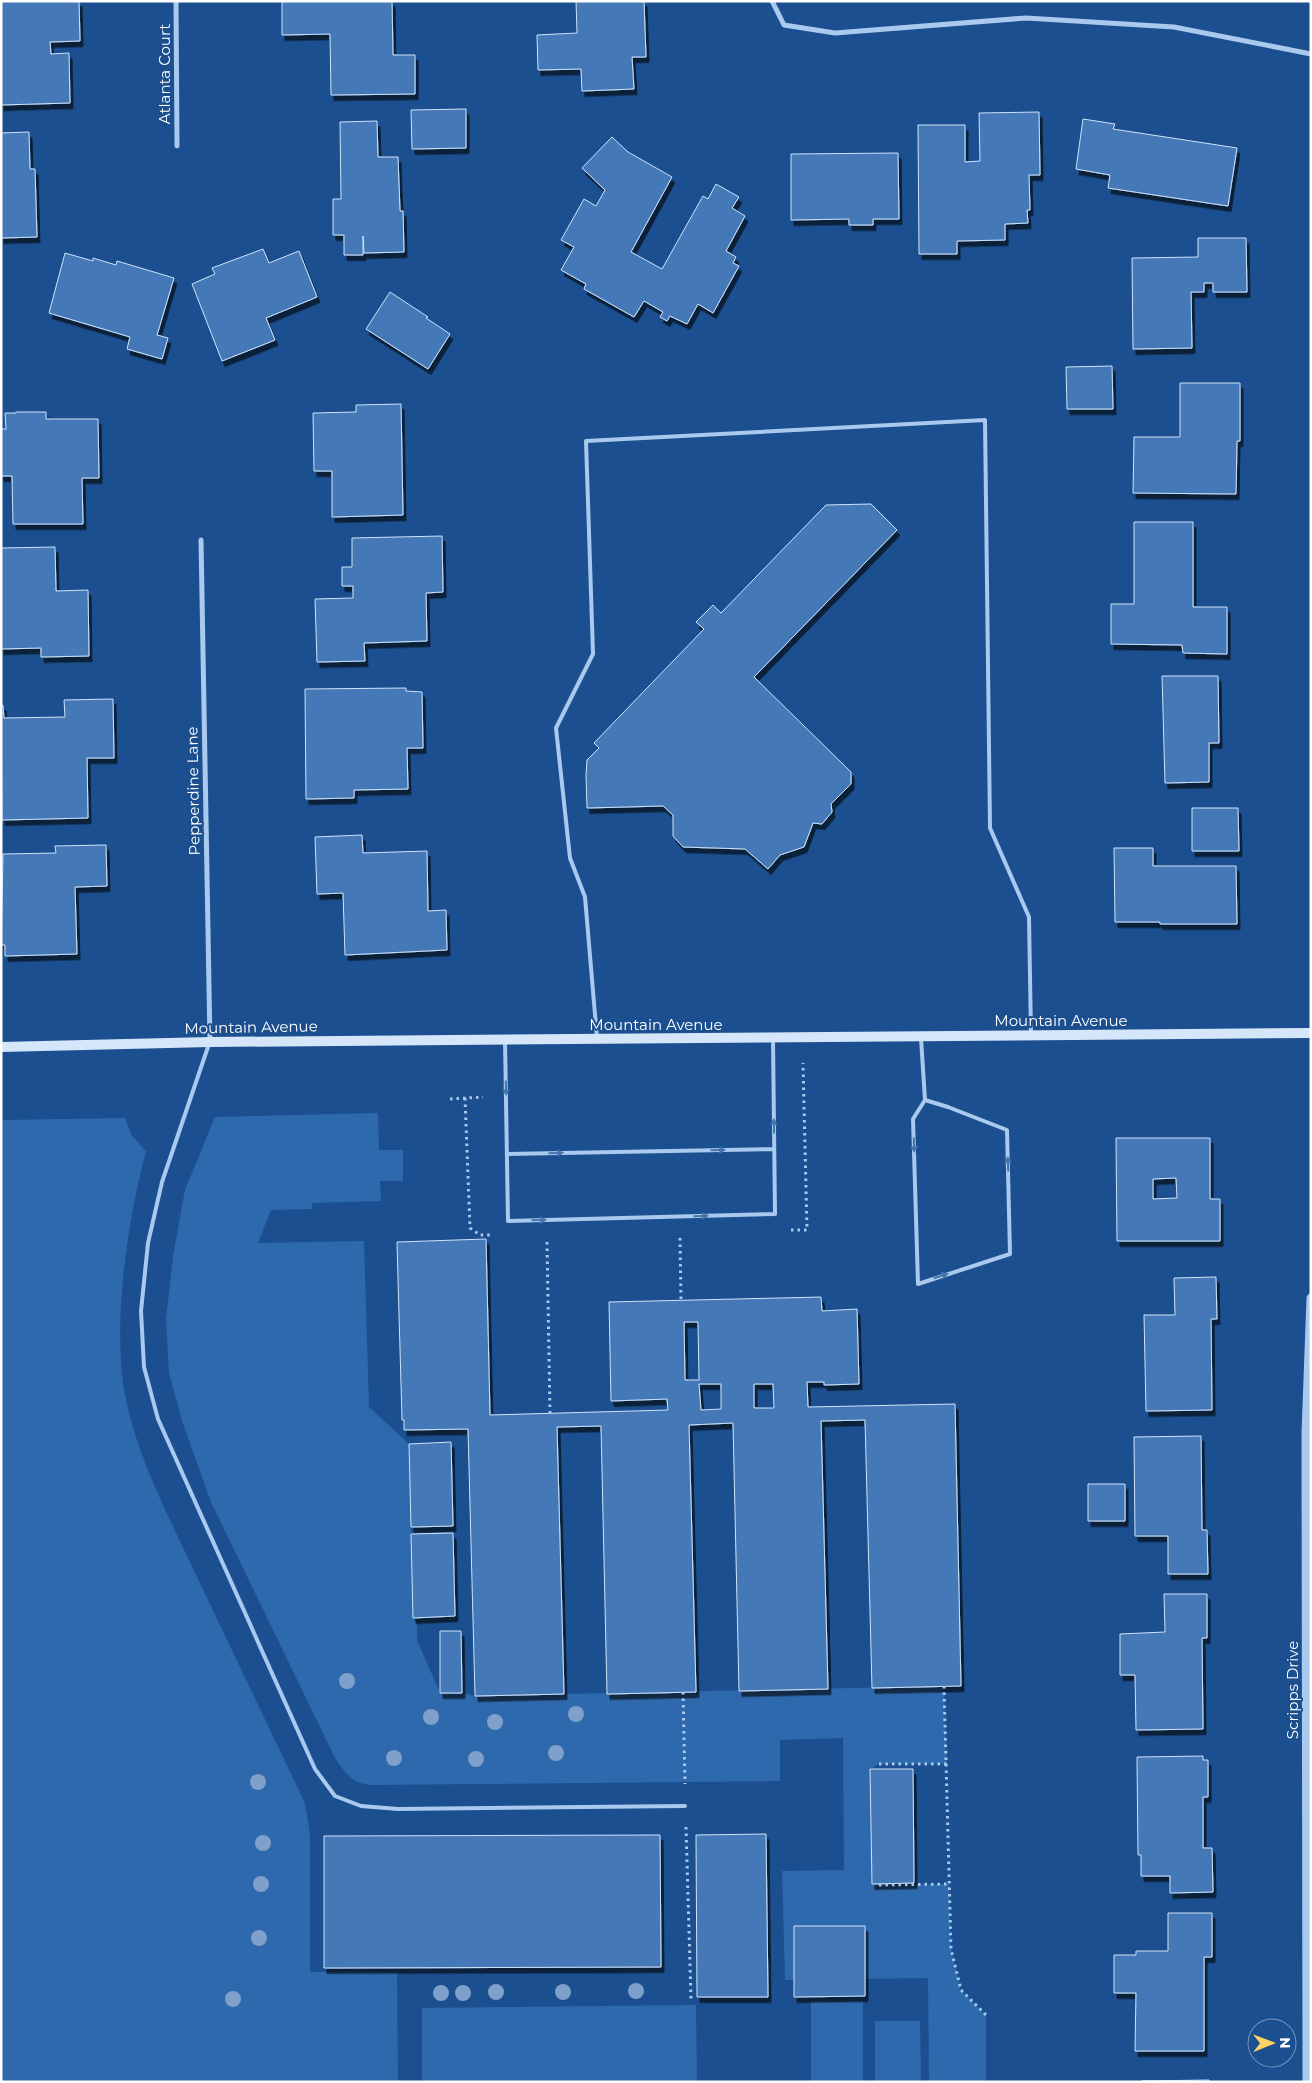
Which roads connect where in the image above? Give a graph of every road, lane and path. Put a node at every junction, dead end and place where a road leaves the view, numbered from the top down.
1 (176, 1) edge
2 (772, 1) edge
3 (1311, 54) edge
4 (177, 146) dead end
5 (202, 540) dead end
6 (1311, 1033) edge
7 (1031, 1035) junction
8 (921, 1036) junction
9 (803, 1037) junction
10 (772, 1038) junction
11 (597, 1039) junction
12 (505, 1040) junction
13 (210, 1042) junction
14 (1, 1047) edge
15 (506, 1096) junction
16 (465, 1098) junction
17 (450, 1099) dead end
18 (925, 1100) junction
19 (774, 1149) junction
20 (507, 1154) junction
21 (788, 1230) dead end
22 (680, 1232) dead end
23 (547, 1234) dead end
24 (499, 1235) dead end
25 (1311, 1298) edge
26 (681, 1300) dead end
27 (550, 1413) dead end
28 (1308, 1600) edge
29 (944, 1686) dead end
30 (683, 1692) dead end
31 (878, 1764) dead end
32 (947, 1764) junction
33 (685, 1806) junction
34 (949, 1884) junction
35 (879, 1885) dead end
36 (691, 1999) dead end
37 (986, 2015) dead end
38 (1307, 2082) edge

1 - 4 street, Atlanta Court
2 - 3 street
5 - 13 street, Pepperdine Lane
6 - 7 main road, Mountain Avenue
7 - 8 main road, Mountain Avenue
7 - 11 lane
8 - 9 main road, Mountain Avenue
8 - 18 lane
9 - 10 main road, Mountain Avenue
9 - 21 path
10 - 11 main road, Mountain Avenue
19 -> 10 lane
11 - 12 main road, Mountain Avenue
12 - 13 main road, Mountain Avenue
12 -> 15 lane
13 - 14 main road, Mountain Avenue
13 - 33 lane
15 - 16 path
15 - 20 lane
16 - 17 path
16 - 24 path
18 -> 18 lane
20 -> 19 lane
20 -> 19 lane
22 - 26 path
23 - 27 path
25 - 28 street, Scripps Drive
28 - 38 street, Scripps Drive
29 - 32 path
30 - 33 path
31 - 32 path
32 - 34 path
33 - 36 path
34 - 35 path
34 - 37 path

